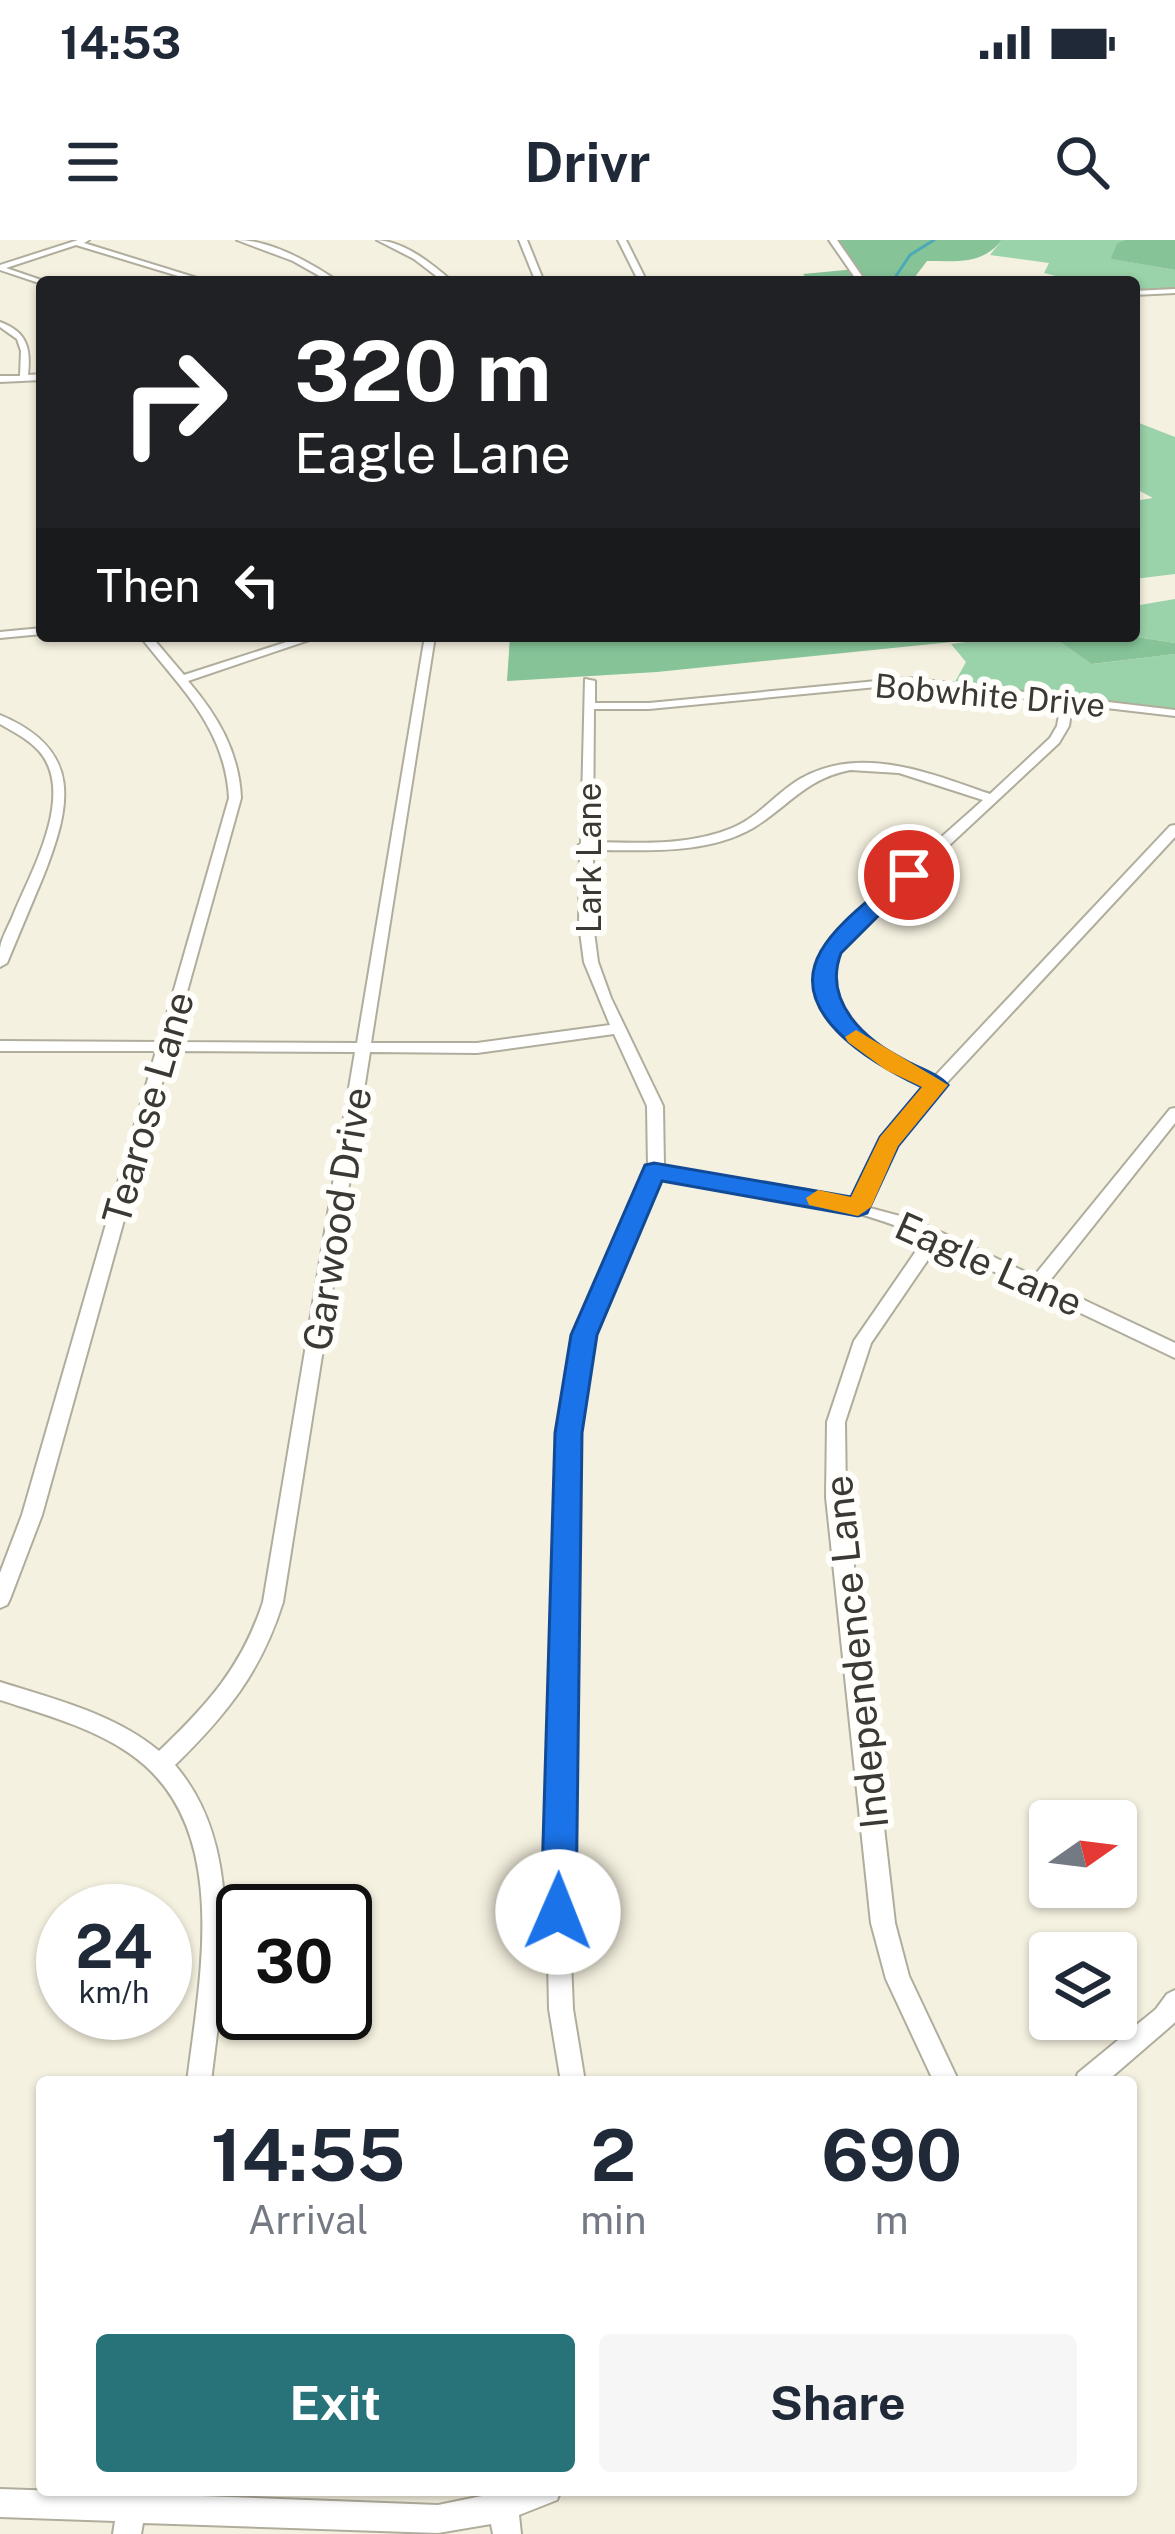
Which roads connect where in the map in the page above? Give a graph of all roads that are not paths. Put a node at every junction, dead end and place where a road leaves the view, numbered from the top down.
1 (241, 240) edge
2 (381, 240) edge
3 (523, 240) edge
4 (622, 240) edge
5 (833, 240) edge
6 (81, 241) edge
7 (0, 267) edge
8 (188, 276) edge
9 (324, 276) edge
10 (441, 276) edge
11 (538, 276) edge
12 (640, 276) edge
13 (858, 276) edge
14 (36, 280) edge
15 (1175, 290) edge
16 (1140, 293) edge
17 (0, 324) edge
18 (24, 377) junction
19 (36, 377) edge
20 (0, 379) edge
21 (36, 632) edge
22 (0, 635) edge
23 (150, 642) edge
24 (297, 642) edge
25 (429, 642) edge
26 (180, 680) junction
27 (589, 681) dead end
28 (1067, 701) junction
29 (590, 706) junction
30 (1175, 713) edge
31 (0, 719) edge
32 (992, 799) junction
33 (1175, 829) edge
34 (584, 846) junction
35 (0, 910) edge
36 (22, 911) junction
37 (0, 963) edge
38 (618, 1029) junction
39 (0, 1046) edge
40 (166, 1046) junction
41 (365, 1047) junction
42 (937, 1085) junction
43 (1175, 1113) edge
44 (654, 1171) junction
45 (858, 1207) junction
46 (935, 1236) junction
47 (1038, 1283) junction
48 (1175, 1351) edge
49 (0, 1599) edge
50 (0, 1691) edge
51 (160, 1765) junction
52 (1175, 2002) edge
53 (201, 2076) edge
54 (572, 2076) edge
55 (944, 2076) edge
56 (1095, 2076) edge
57 (539, 2496) edge
58 (0, 2503) edge
59 (131, 2511) edge
60 (506, 2521) edge

1 - 9 street
2 - 10 street
3 - 11 street
4 - 12 street
5 - 13 street
6 - 7 street
6 - 8 street
7 - 14 street
15 - 16 street
17 - 18 street
18 - 19 street
18 - 20 street
21 - 22 street
23 - 26 street, Tearose Lane
24 - 26 street
25 - 41 street, Garwood Drive
26 - 40 street, Tearose Lane
27 - 29 street, Lark Lane
28 - 29 street, Bobwhite Drive
28 - 30 street, Bobwhite Drive
28 - 32 street
29 - 34 street, Lark Lane
31 - 36 street
32 - 34 street
32 - 42 street
33 - 42 street
34 - 38 street, Lark Lane
35 - 36 street
36 - 37 street
38 - 41 street
38 - 44 street, Lark Lane
39 - 40 street
40 - 41 street
40 - 49 street, Tearose Lane
41 - 51 street, Garwood Drive
42 - 45 street
43 - 47 street
44 - 45 street, Eagle Lane
44 - 54 street
45 - 46 street, Eagle Lane
46 - 47 street, Eagle Lane
46 - 55 street, Independence Lane
47 - 48 street, Eagle Lane
50 - 51 street
51 - 53 street
52 - 56 street
57 - 60 street
58 - 59 street
59 - 60 street

